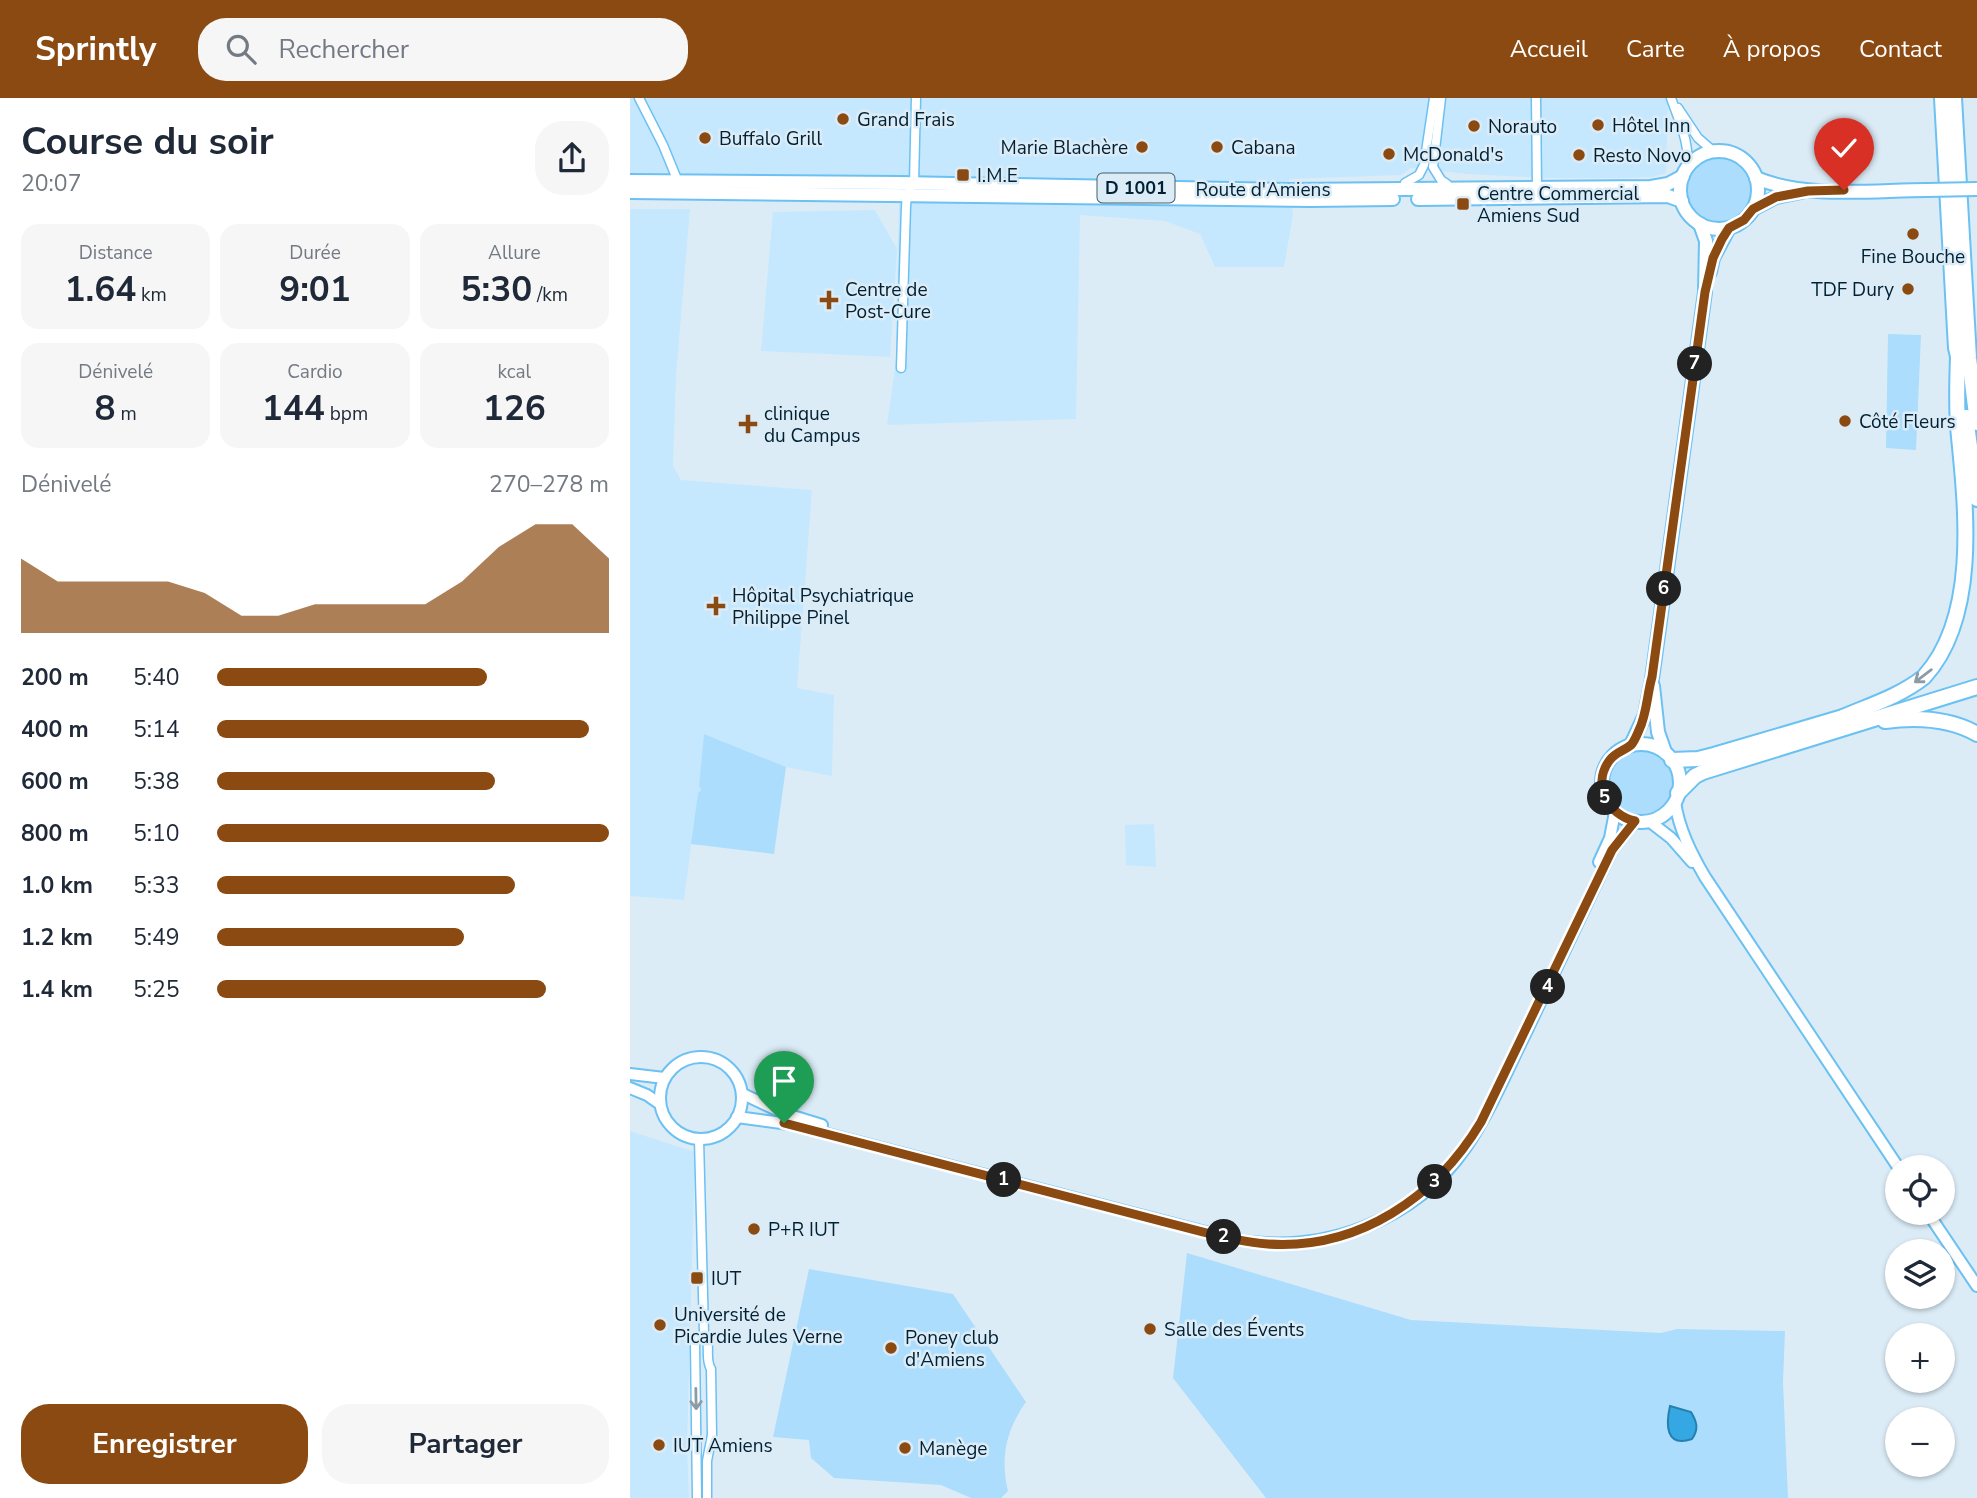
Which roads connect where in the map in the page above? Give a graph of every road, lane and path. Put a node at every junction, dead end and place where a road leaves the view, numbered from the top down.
1 (639, 98) edge
2 (916, 98) edge
3 (1434, 98) edge
4 (1441, 98) edge
5 (1536, 98) edge
6 (1672, 98) edge
7 (1942, 98) edge
8 (1954, 98) edge
9 (1713, 151) junction
10 (1685, 172) junction
11 (1756, 178) junction
12 (630, 181) edge
13 (1405, 184) junction
14 (1447, 184) junction
15 (1537, 187) junction
16 (680, 188) junction
17 (1510, 188) junction
18 (911, 189) junction
19 (1357, 189) junction
20 (1977, 189) edge
21 (1808, 191) junction
22 (630, 192) edge
23 (1682, 201) junction
24 (1753, 209) junction
25 (1700, 224) junction
26 (1729, 228) junction
27 (1705, 292) junction
28 (1958, 357) junction
29 (901, 368) dead end
30 (1977, 422) edge
31 (1977, 499) edge
32 (1652, 679) junction
33 (1977, 681) edge
34 (1977, 687) edge
35 (1848, 721) junction
36 (1977, 734) edge
37 (1630, 745) junction
38 (1668, 756) junction
39 (1677, 797) junction
40 (1615, 812) junction
41 (1635, 821) junction
42 (1649, 821) junction
43 (1705, 877) junction
44 (630, 1074) edge
45 (664, 1078) junction
46 (630, 1088) edge
47 (743, 1094) junction
48 (660, 1104) junction
49 (737, 1117) junction
50 (699, 1139) junction
51 (1890, 1155) edge
52 (1936, 1225) edge
53 (1977, 1286) edge
54 (704, 1333) junction
55 (696, 1498) edge
56 (707, 1498) edge

1 - 16 street
2 - 18 street
3 - 13 street
4 - 14 street
5 - 15 street
6 - 9 street
6 - 10 street
7 - 28 highway
8 - 30 highway
9 - 10 main road
9 - 11 main road
10 - 15 main road, Route d'Amiens / D 1001
10 - 23 main road
11 - 21 main road
11 - 24 main road
12 - 16 main road, Route d'Amiens / D 1001
13 - 14 street
13 - 19 street
14 - 17 street
15 - 17 main road, Route d'Amiens / D 1001
16 - 18 main road, Route d'Amiens / D 1001
16 - 22 main road, Route d'Amiens / D 1001
17 - 19 main road, Route d'Amiens / D 1001
18 - 19 main road, Route d'Amiens / D 1001
18 - 23 main road, Route d'Amiens / D 1001
18 - 29 street
20 - 21 main road, bridge
21 - 24 main road
23 - 25 main road
24 - 26 main road
25 - 26 main road
25 - 27 main road
26 - 27 main road
27 - 32 main road
28 - 31 highway
28 -> 35 highway
32 - 37 main road
32 - 38 main road
33 - 35 highway
34 - 35 highway
35 - 36 highway
35 - 38 highway
35 - 39 highway
37 - 38 main road
37 - 40 main road
38 - 39 main road
39 - 42 main road
39 - 43 main road
40 - 41 main road
40 - 47 main road
41 - 42 main road
41 - 49 main road
42 - 43 main road
43 - 51 main road
44 - 45 main road
45 - 47 main road
45 - 48 main road
46 - 48 main road
47 - 49 main road
48 - 50 main road
49 - 50 main road
50 - 54 street
52 - 53 main road
54 -> 55 street
54 - 56 street

